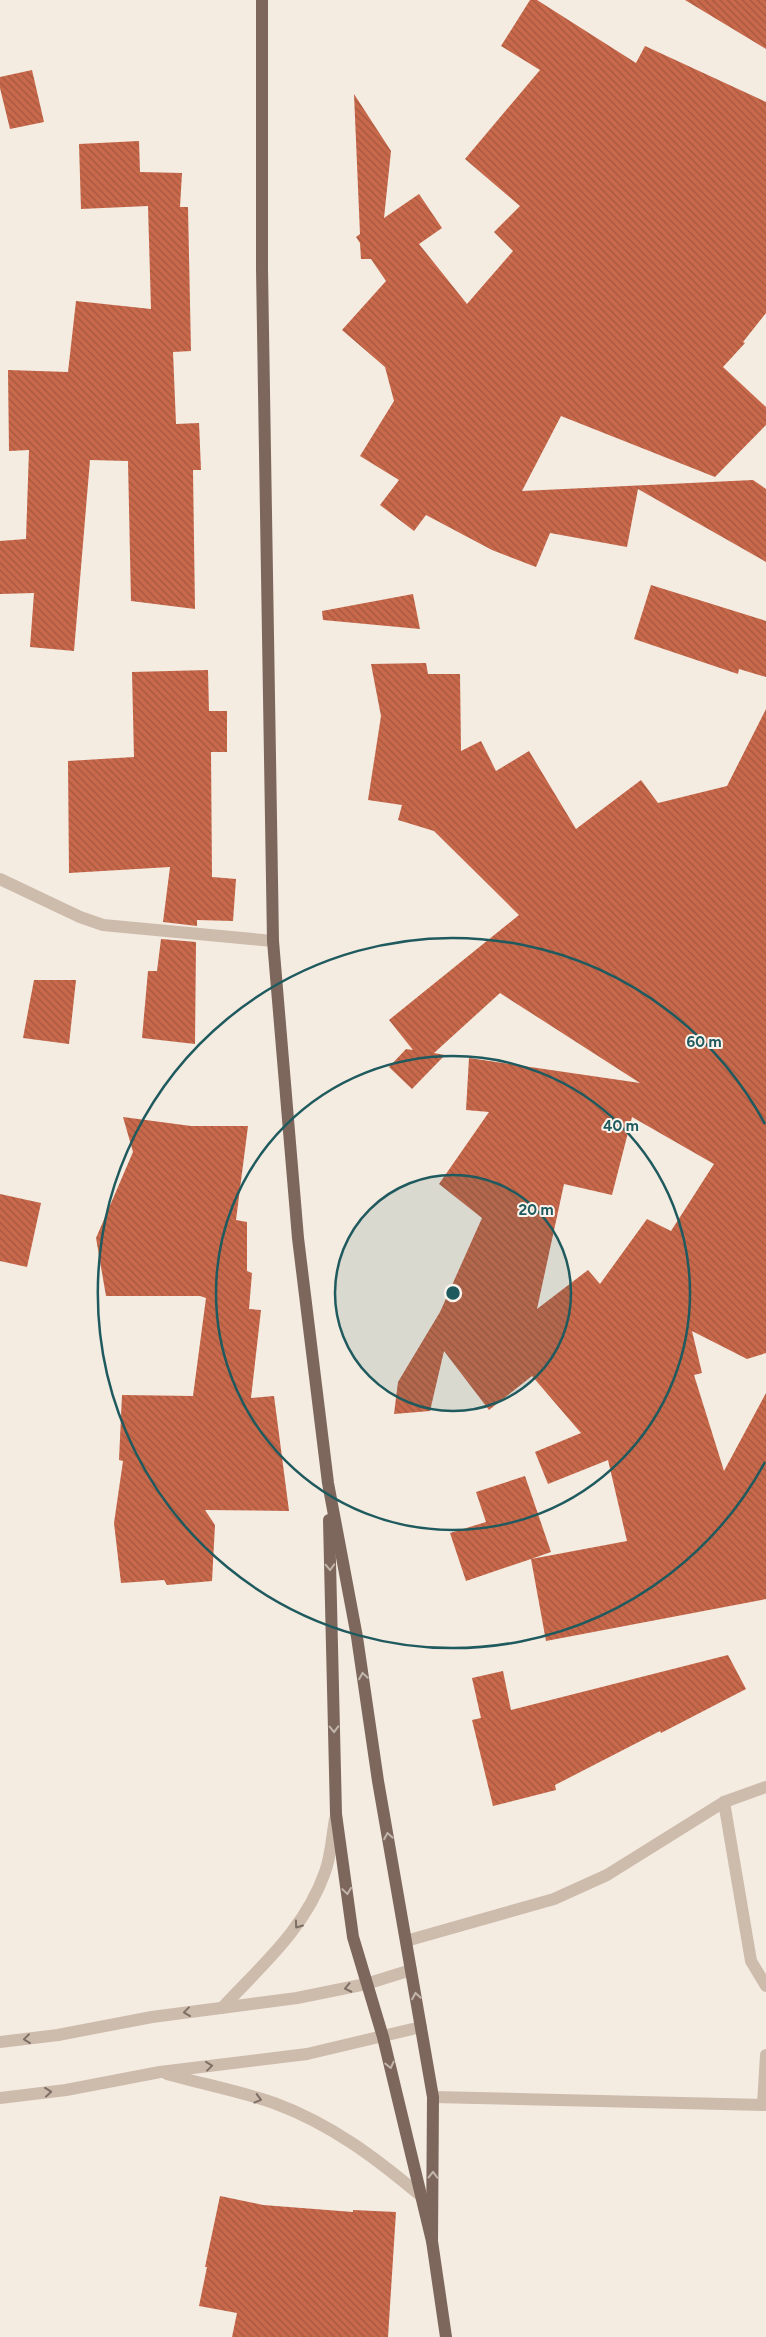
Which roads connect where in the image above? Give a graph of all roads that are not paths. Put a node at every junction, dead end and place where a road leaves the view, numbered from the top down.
1 (262, 0) edge
2 (0, 879) edge
3 (273, 941) junction
4 (328, 1483) junction
5 (766, 1787) edge
6 (724, 1802) junction
7 (336, 1814) junction
8 (406, 1941) junction
9 (411, 1970) junction
10 (366, 1984) junction
11 (766, 1986) edge
12 (222, 2008) junction
13 (421, 2027) junction
14 (383, 2037) junction
15 (0, 2042) edge
16 (766, 2055) edge
17 (160, 2072) junction
18 (434, 2097) junction
19 (0, 2098) edge
20 (765, 2105) edge
21 (421, 2196) junction
22 (432, 2241) junction
23 (446, 2337) edge

1 - 3 main road
2 - 3 street
3 - 4 main road
4 -> 7 main road
8 -> 4 main road
5 - 6 street
6 - 8 street
6 - 11 street
7 -> 10 main road
7 -> 12 street
8 - 9 main road
9 - 10 street
13 -> 9 main road
10 -> 12 street
10 - 14 main road
12 -> 15 street
13 - 14 street
13 - 18 main road
17 -> 14 street
14 -> 21 main road
16 - 20 street
19 -> 17 street
17 -> 21 street
18 - 20 street
22 -> 18 main road
21 - 22 main road
22 - 23 main road

